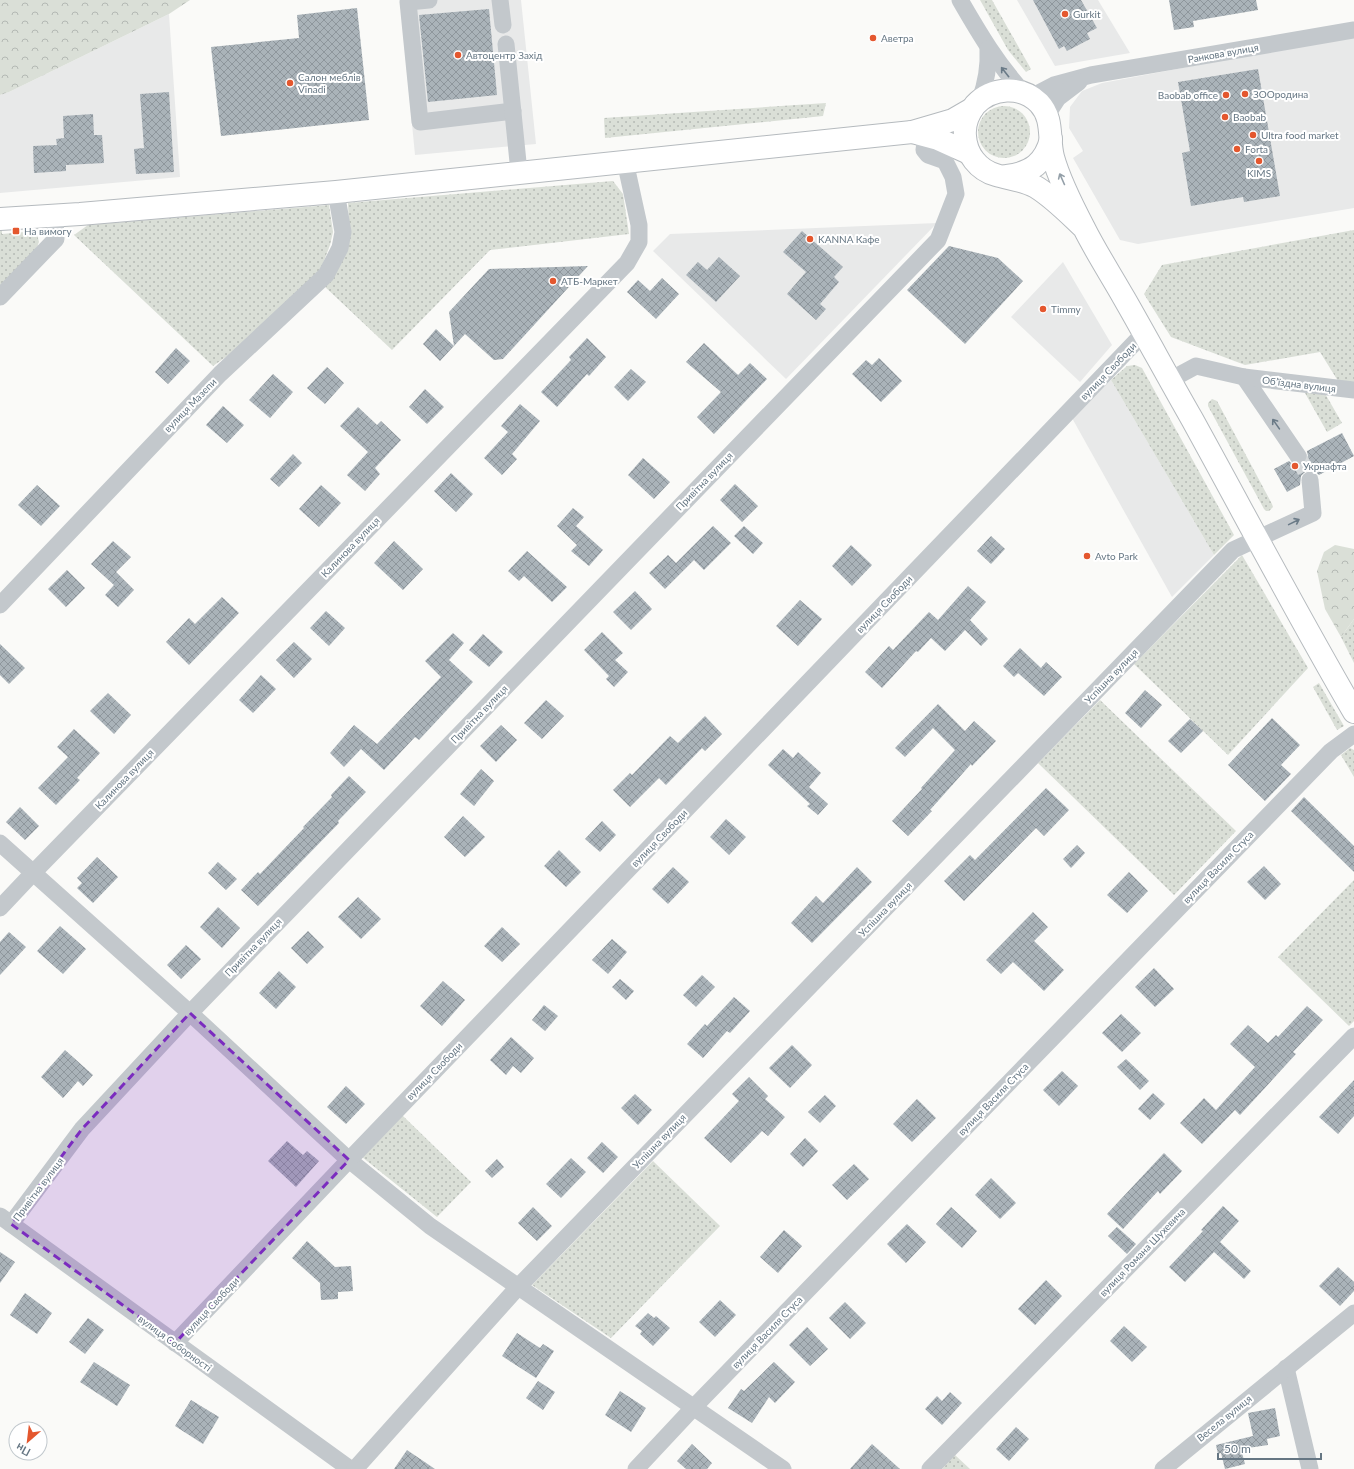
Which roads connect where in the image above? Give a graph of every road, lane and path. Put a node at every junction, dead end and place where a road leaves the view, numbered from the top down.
1 (429, 0) edge
2 (500, 0) edge
3 (960, 0) edge
4 (503, 25) dead end
5 (1354, 30) edge
6 (506, 44) dead end
7 (988, 49) junction
8 (1091, 75) junction
9 (1028, 95) junction
10 (976, 105) junction
11 (513, 111) junction
12 (1047, 115) junction
13 (919, 134) junction
14 (1051, 139) junction
15 (969, 153) junction
16 (626, 161) junction
17 (518, 172) junction
18 (1007, 176) junction
19 (336, 192) junction
20 (55, 216) junction
21 (0, 219) edge
22 (1084, 228) junction
23 (0, 297) edge
24 (1144, 334) junction
25 (1244, 377) junction
26 (1170, 380) junction
27 (1354, 390) edge
28 (1298, 456) tunnel mouth
29 (1310, 480) tunnel mouth
30 (1259, 539) junction
31 (0, 605) edge
32 (1354, 712) edge
33 (1354, 734) edge
34 (0, 843) edge
35 (33, 873) junction
36 (0, 908) edge
37 (190, 1013) junction
38 (1354, 1036) edge
39 (349, 1160) junction
40 (6, 1220) edge
41 (518, 1286) junction
42 (1354, 1313) edge
43 (175, 1343) junction
44 (1286, 1368) junction
45 (694, 1407) junction
46 (350, 1469) edge
47 (355, 1469) edge
48 (636, 1469) edge
49 (783, 1469) edge
50 (930, 1469) edge
51 (1163, 1469) edge
52 (1310, 1469) edge

1 - 11 street
2 - 4 street
3 - 7 street
5 - 8 street, Ранкова вулиця
6 - 11 street
9 -> 7 street
7 - 10 street
8 - 9 street, Ранкова вулиця
8 - 12 street, Ранкова вулиця
9 - 10 main road
9 - 12 main road
10 - 13 main road
10 - 15 main road
11 - 17 street
12 - 14 main road
13 - 15 main road
13 - 16 main road
13 - 37 street, Привітна вулиця
14 - 18 main road
22 -> 14 main road
15 - 18 main road
16 - 17 main road
16 - 35 street, Калинова вулиця
17 - 19 main road
18 - 22 main road
19 - 20 main road
19 - 31 street, вулиця Мазепи
20 - 21 main road
20 - 23 street
22 - 24 main road
24 - 26 main road
24 - 39 street, вулиця Свободи
25 - 26 street, Обʼїздна вулиця
25 - 27 street, Обʼїздна вулиця
28 -> 25 street
26 - 30 main road
30 -> 29 street, Успішна вулиця
30 - 32 main road
30 - 41 street, Успішна вулиця
33 - 45 street, вулиця Василя Стуса
34 - 35 street
35 - 36 street, Калинова вулиця
35 - 37 street
37 - 39 street
37 - 40 street, Привітна вулиця
38 - 50 street, вулиця Романа Шухевича
39 - 41 street
39 - 43 street, вулиця Свободи
40 - 43 street, вулиця Соборності
41 - 45 street
41 - 47 street, Успішна вулиця
42 - 44 street, Весела вулиця
43 - 46 street, вулиця Соборності
44 - 51 street, Весела вулиця
44 - 52 street
45 - 48 street, вулиця Василя Стуса
45 - 49 street

